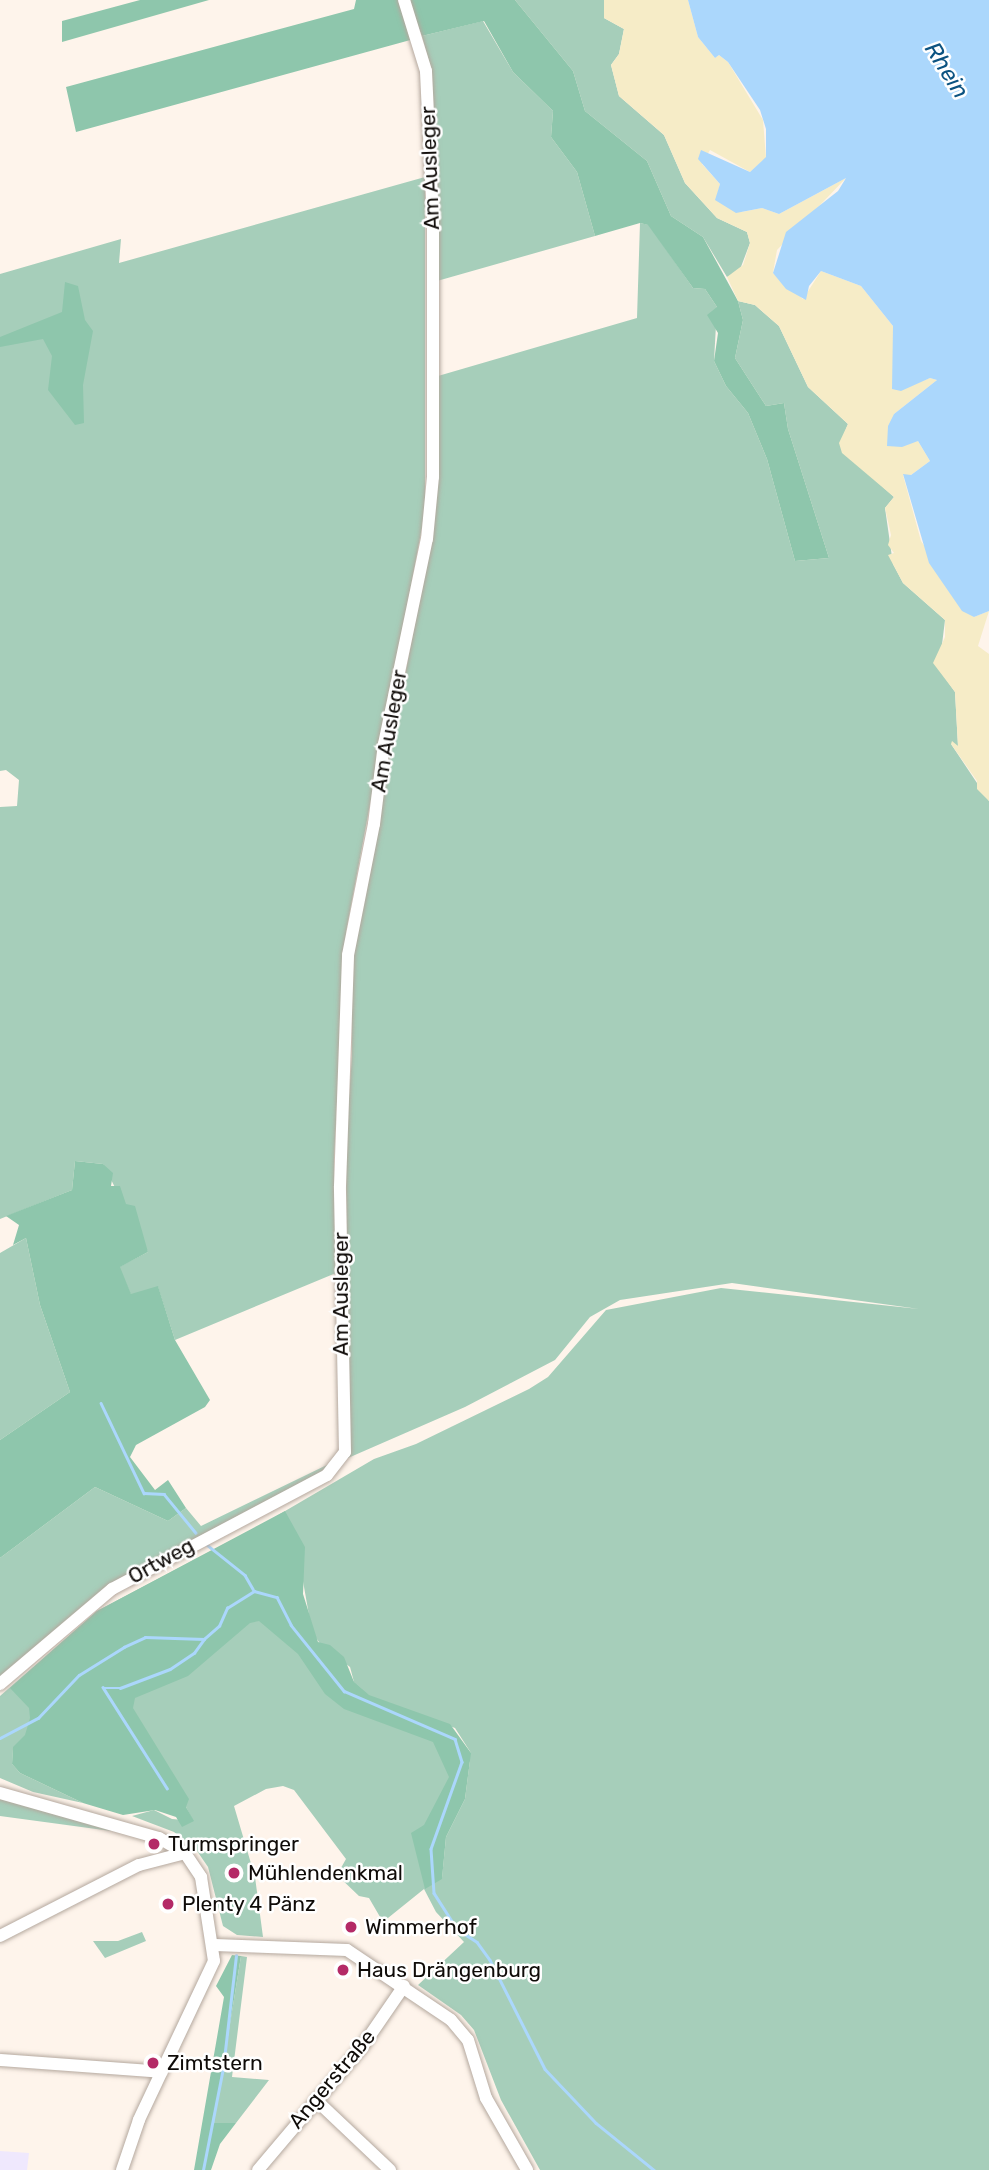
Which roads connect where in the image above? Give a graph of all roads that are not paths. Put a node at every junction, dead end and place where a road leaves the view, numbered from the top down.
1 (404, 0) edge
2 (339, 1464) joint
3 (0, 1684) edge
4 (0, 1793) edge
5 (185, 1853) junction
6 (0, 1936) edge
7 (215, 1945) junction
8 (404, 1986) junction
9 (0, 2060) edge
10 (162, 2072) junction
11 (316, 2100) junction
12 (122, 2170) edge
13 (258, 2170) edge
14 (390, 2170) edge
15 (527, 2170) edge

1 - 2 street, Am Ausleger
2 - 3 street, Ortweg
4 - 5 street
5 - 6 street
5 - 7 street
7 - 8 street
7 - 10 street
8 - 11 street, Angerstraße
8 - 15 street
9 - 10 street
10 - 12 street
11 - 13 street, Angerstraße
11 - 14 street

